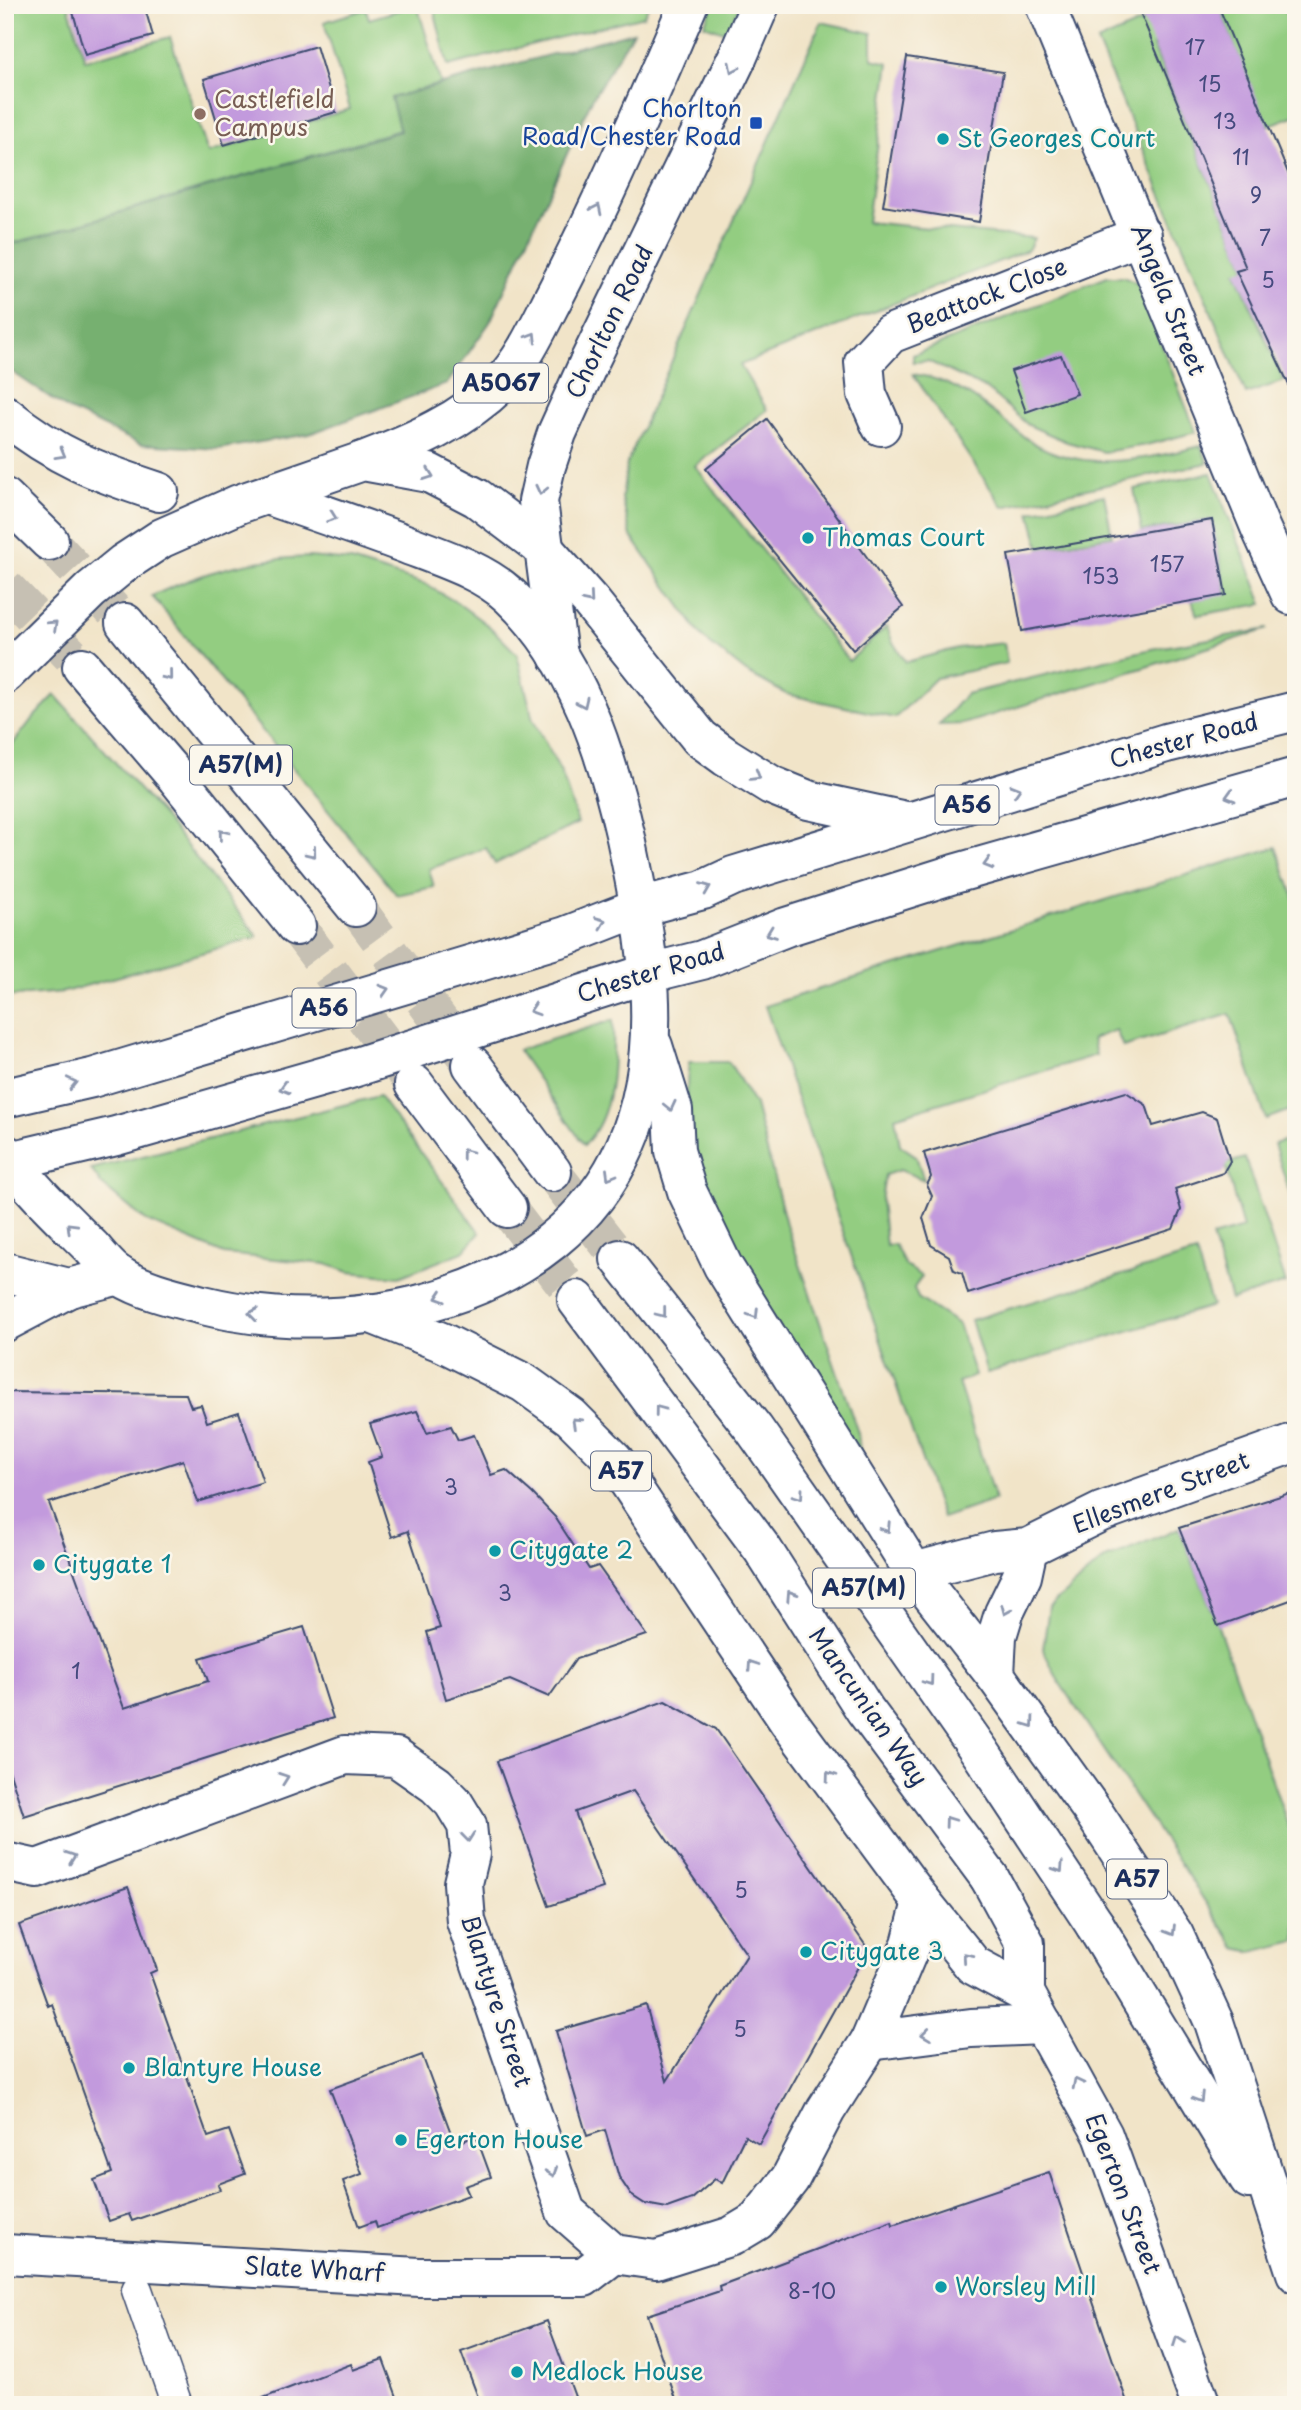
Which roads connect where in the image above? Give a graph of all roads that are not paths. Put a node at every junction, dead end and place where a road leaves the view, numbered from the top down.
1 (688, 5) edge
2 (760, 5) edge
3 (1045, 5) edge
4 (1142, 235) junction
5 (5, 415) edge
6 (881, 426) dead end
7 (363, 461) junction
8 (5, 498) edge
9 (253, 499) junction
10 (49, 541) tunnel mouth
11 (543, 548) junction
12 (1290, 595) dead end
13 (125, 624) tunnel mouth
14 (558, 656) junction
15 (82, 667) tunnel mouth
16 (5, 674) edge
17 (1296, 711) edge
18 (1296, 777) edge
19 (911, 822) junction
20 (356, 907) tunnel mouth
21 (640, 907) junction
22 (296, 926) tunnel mouth
23 (646, 974) junction
24 (652, 1040) junction
25 (472, 1065) tunnel mouth
26 (414, 1084) tunnel mouth
27 (5, 1098) edge
28 (7, 1159) edge
29 (552, 1172) tunnel mouth
30 (507, 1208) tunnel mouth
31 (620, 1259) tunnel mouth
32 (5, 1272) edge
33 (119, 1275) junction
34 (69, 1288) junction
35 (577, 1300) tunnel mouth
36 (369, 1313) junction
37 (5, 1322) edge
38 (1296, 1442) edge
39 (1028, 1548) junction
40 (914, 1572) junction
41 (995, 1675) junction
42 (5, 1862) edge
43 (922, 1902) junction
44 (1096, 1925) joint
45 (1034, 2009) junction
46 (870, 2041) junction
47 (1280, 2229) junction
48 (5, 2254) edge
49 (614, 2254) junction
50 (1296, 2273) edge
51 (137, 2290) dead end
52 (177, 2405) edge
53 (1201, 2405) edge

7 -> 1 main road, A5067
2 -> 11 main road, Chorlton Road / A5067
3 - 4 main road, Angela Street
4 - 6 main road, Beattock Close
4 - 12 main road, Angela Street
5 -> 9 main road
7 - 9 main road
7 -> 11 main road, Chester Road
8 - 10 main road
9 -> 14 main road
16 -> 9 main road
11 - 14 main road, Chorlton Road / A5067
11 -> 19 main road, Chester Road / A56
13 -> 20 main road, A57(M)
14 -> 21 main road
22 -> 15 main road, A57(M)
19 -> 17 main road, Chester Road / A56
18 -> 23 main road, Chester Road / A56
21 -> 19 main road, Chester Road / A56
21 - 23 main road
27 -> 21 main road, Chester Road / A56
23 - 24 main road
23 -> 28 main road, Chester Road / A56
24 -> 36 main road
24 -> 40 main road, A57
25 - 29 main road
30 -> 26 main road
33 -> 28 main road
31 -> 44 main road, A57(M)
32 - 34 main road
33 - 34 main road
36 -> 33 main road
34 - 37 main road
45 -> 35 main road, Mancunian Way / A57(M)
43 -> 36 main road, A57
38 - 39 main road, Ellesmere Street
39 - 40 main road, Ellesmere Street
39 -> 41 main road
40 - 41 main road, A57
41 -> 47 main road, A57
42 -> 49 main road, Blantyre Street
45 -> 43 main road, A57
43 - 46 main road
44 -> 47 main road, A57
45 -> 46 main road
53 -> 45 main road, Egerton Street
46 - 49 main road
47 - 50 main road, A57
48 - 49 main road, Slate Wharf
51 - 52 street

